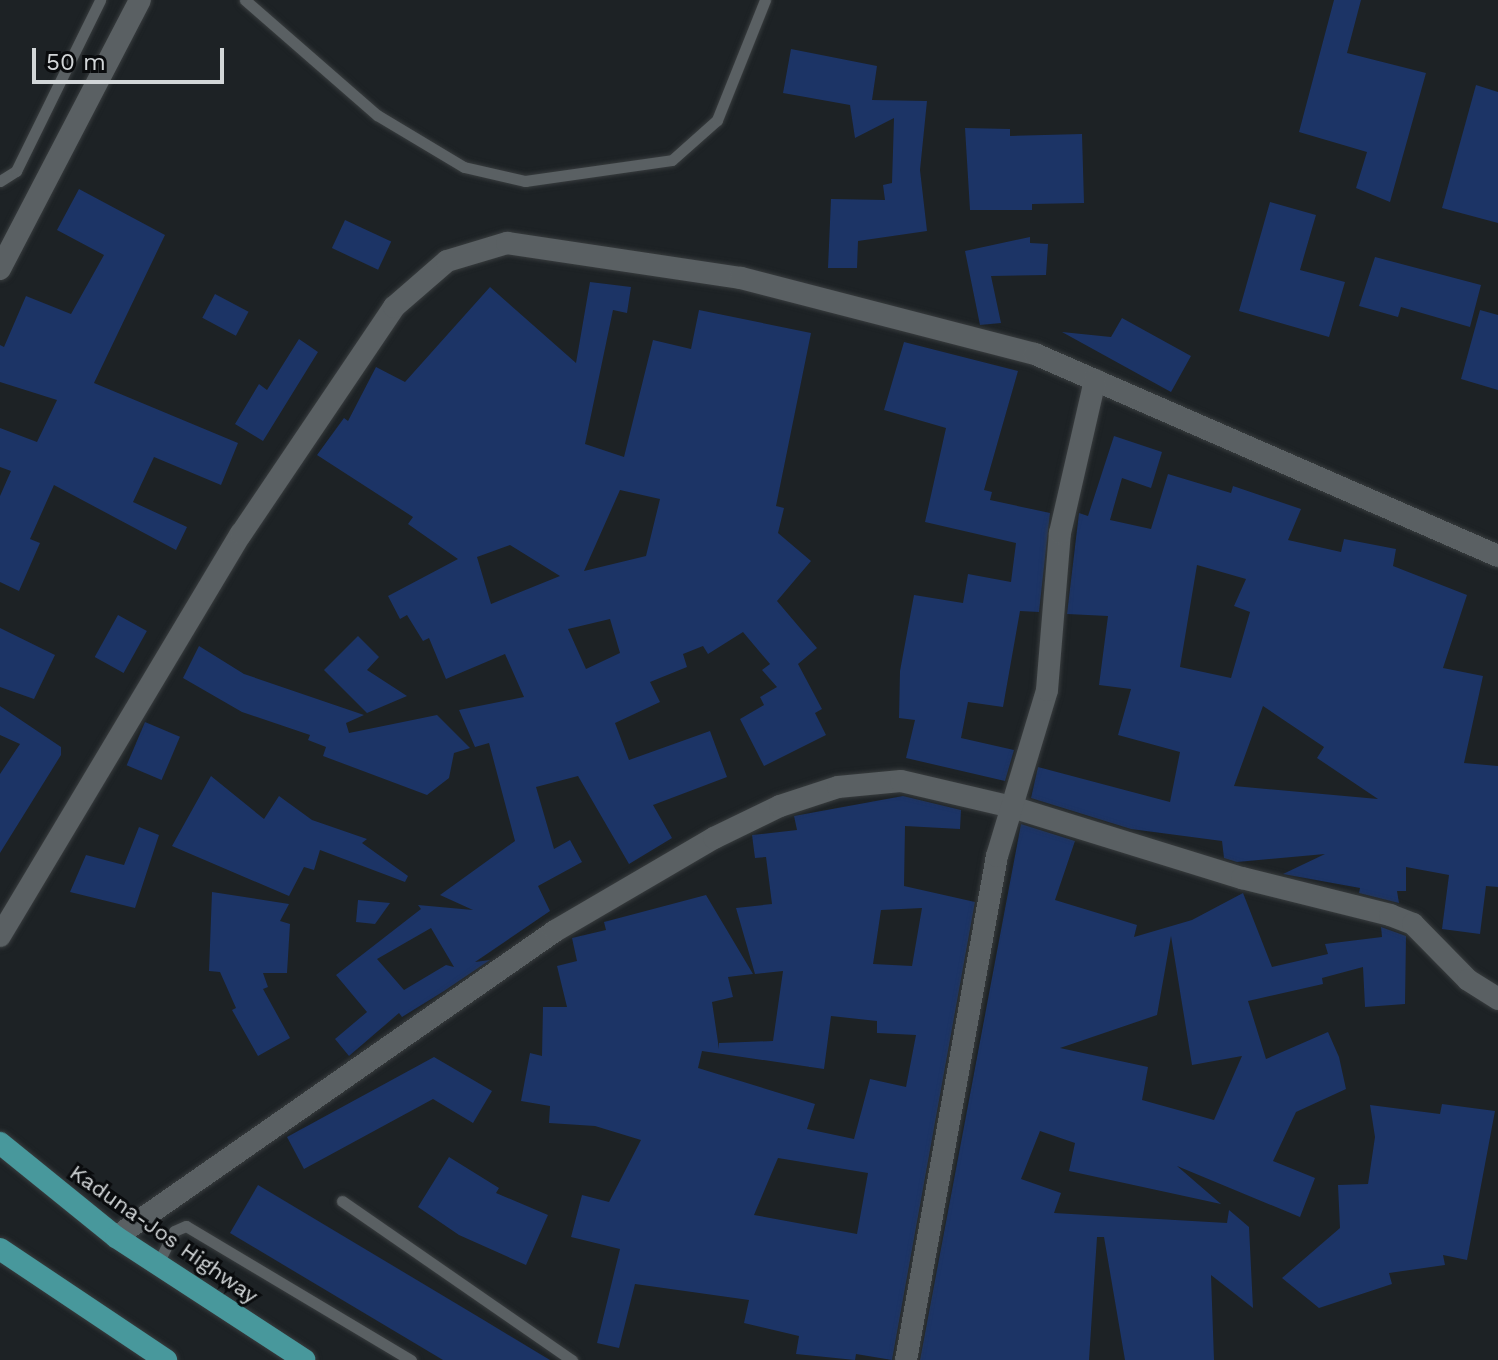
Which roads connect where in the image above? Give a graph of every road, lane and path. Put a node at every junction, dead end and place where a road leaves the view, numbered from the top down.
1 (100, 0) edge
2 (140, 0) edge
3 (245, 0) edge
4 (765, 0) edge
5 (0, 181) edge
6 (0, 269) edge
7 (1095, 380) junction
8 (1498, 556) edge
9 (1012, 807) junction
10 (0, 936) edge
11 (1498, 999) edge
12 (0, 1143) edge
13 (342, 1201) dead end
14 (116, 1237) junction
15 (0, 1249) edge
16 (157, 1265) junction
17 (166, 1360) edge
18 (305, 1360) edge
19 (411, 1360) edge
20 (572, 1360) edge
21 (906, 1360) edge

1 - 5 lane
2 - 6 street
3 - 4 lane
7 - 8 street
7 - 9 street
7 - 10 street
9 - 11 street
9 - 14 street
9 - 21 street
12 - 14 highway, Kaduna-Jos Highway
13 - 20 lane
14 - 16 highway, Kaduna-Jos Highway
15 - 17 highway
16 - 18 highway, Kaduna-Jos Highway
16 - 19 lane

